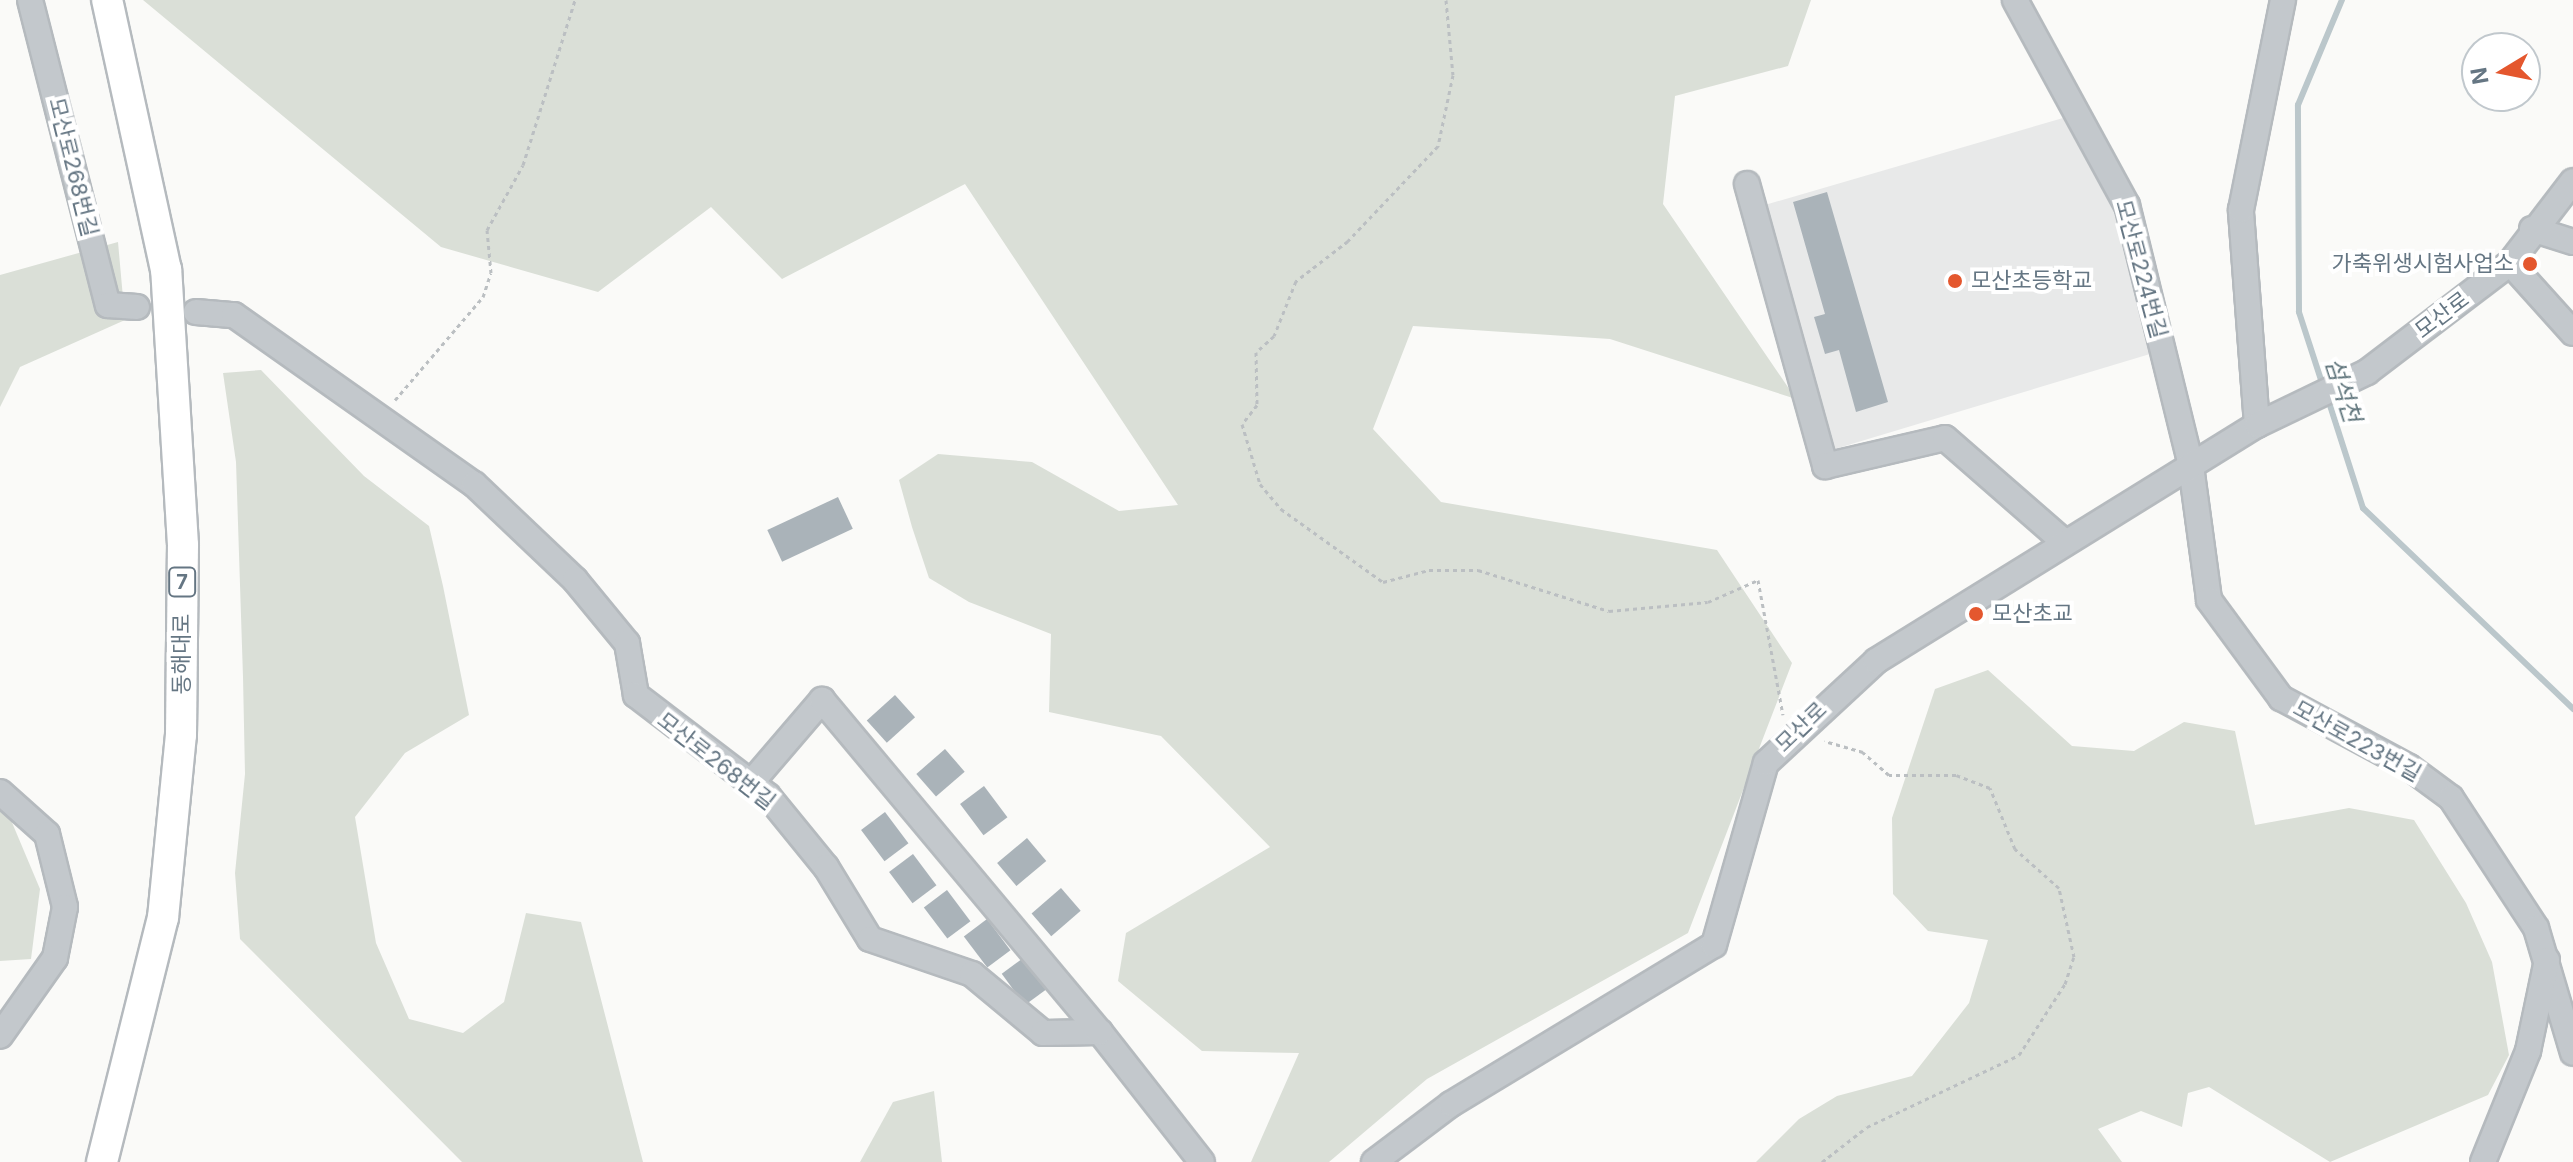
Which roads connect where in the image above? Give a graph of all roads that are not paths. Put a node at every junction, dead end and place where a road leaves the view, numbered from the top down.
1 (30, 0) edge
2 (107, 0) edge
3 (2015, 0) edge
4 (2283, 0) edge
5 (2573, 181) edge
6 (1747, 184) dead end
7 (2532, 229) junction
8 (2573, 242) edge
9 (2510, 263) junction
10 (137, 307) dead end
11 (196, 312) dead end
12 (2573, 333) edge
13 (2257, 425) junction
14 (2191, 466) junction
15 (2062, 540) junction
16 (750, 784) junction
17 (0, 792) edge
18 (2547, 957) junction
19 (1100, 1032) junction
20 (0, 1036) edge
21 (2573, 1053) edge
22 (102, 1162) edge
23 (1202, 1162) edge
24 (1374, 1162) edge
25 (2483, 1162) edge

1 - 10 street, 모산로268번길
2 - 22 main road, 동해대로 / 7
3 - 14 street, 모산로224번길
4 - 13 street
5 - 7 street, 모산로
6 - 15 street
7 - 8 street
7 - 9 street, 모산로
9 - 12 street
9 - 13 street, 모산로
11 - 16 street, 모산로268번길
13 - 14 street, 모산로
14 - 15 street, 모산로
14 - 18 street, 모산로223번길
15 - 24 street, 모산로
16 - 19 street, 모산로268번길
16 - 19 street
17 - 20 street
18 - 21 street, 모산로223번길
18 - 25 street
19 - 23 street

